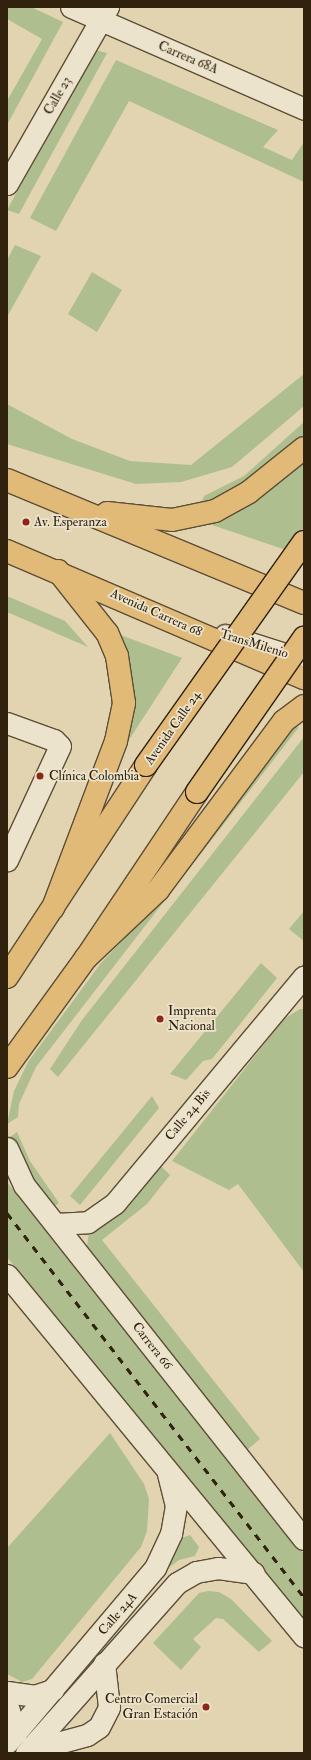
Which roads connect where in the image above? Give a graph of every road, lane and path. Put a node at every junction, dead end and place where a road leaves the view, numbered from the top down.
1 (72, 7) edge
2 (105, 14) edge
3 (303, 105) edge
4 (7, 184) edge
5 (304, 448) edge
6 (7, 480) edge
7 (72, 508) junction
8 (304, 542) edge
9 (7, 550) edge
10 (180, 553) junction
11 (58, 571) junction
12 (304, 603) edge
13 (304, 609) edge
14 (158, 614) junction
15 (304, 638) edge
16 (304, 660) edge
17 (304, 678) edge
18 (304, 706) edge
19 (7, 723) edge
20 (7, 860) edge
21 (53, 908) junction
22 (86, 958) junction
23 (8, 976) edge
24 (304, 976) edge
25 (7, 1067) edge
26 (7, 1148) edge
27 (55, 1224) junction
28 (7, 1275) edge
29 (163, 1462) junction
30 (304, 1539) edge
31 (254, 1573) junction
32 (304, 1637) edge
33 (104, 1662) junction
34 (53, 1690) junction
35 (7, 1692) edge
36 (7, 1704) edge
37 (11, 1739) edge
38 (27, 1752) edge

1 - 2 street, Carrera 68A
2 - 3 street, Carrera 68A
2 - 4 street, Calle 23
5 - 7 main road
6 - 7 main road
7 - 10 main road
8 - 21 main road, Avenida Calle 24, bridge
9 - 11 main road, Avenida Carrera 68
10 - 12 main road
10 - 13 street
11 - 14 main road, Avenida Carrera 68
11 - 21 main road
14 - 16 street, TransMilenio
14 - 17 main road, Avenida Carrera 68
15 - 22 main road, bridge
18 - 22 main road
19 - 20 street
21 - 23 main road, Avenida Calle 24
22 - 25 main road
24 - 27 street, Calle 24 Bis
26 - 27 street, Carrera 66
27 - 30 street, Carrera 66
28 - 29 street
29 - 31 street
29 - 34 street, Calle 24A
31 - 32 street
31 - 33 street, Calle 24A
33 - 38 street, Calle 24A
33 - 38 street
34 - 35 street
34 - 37 street, Calle 24A
36 - 37 street

